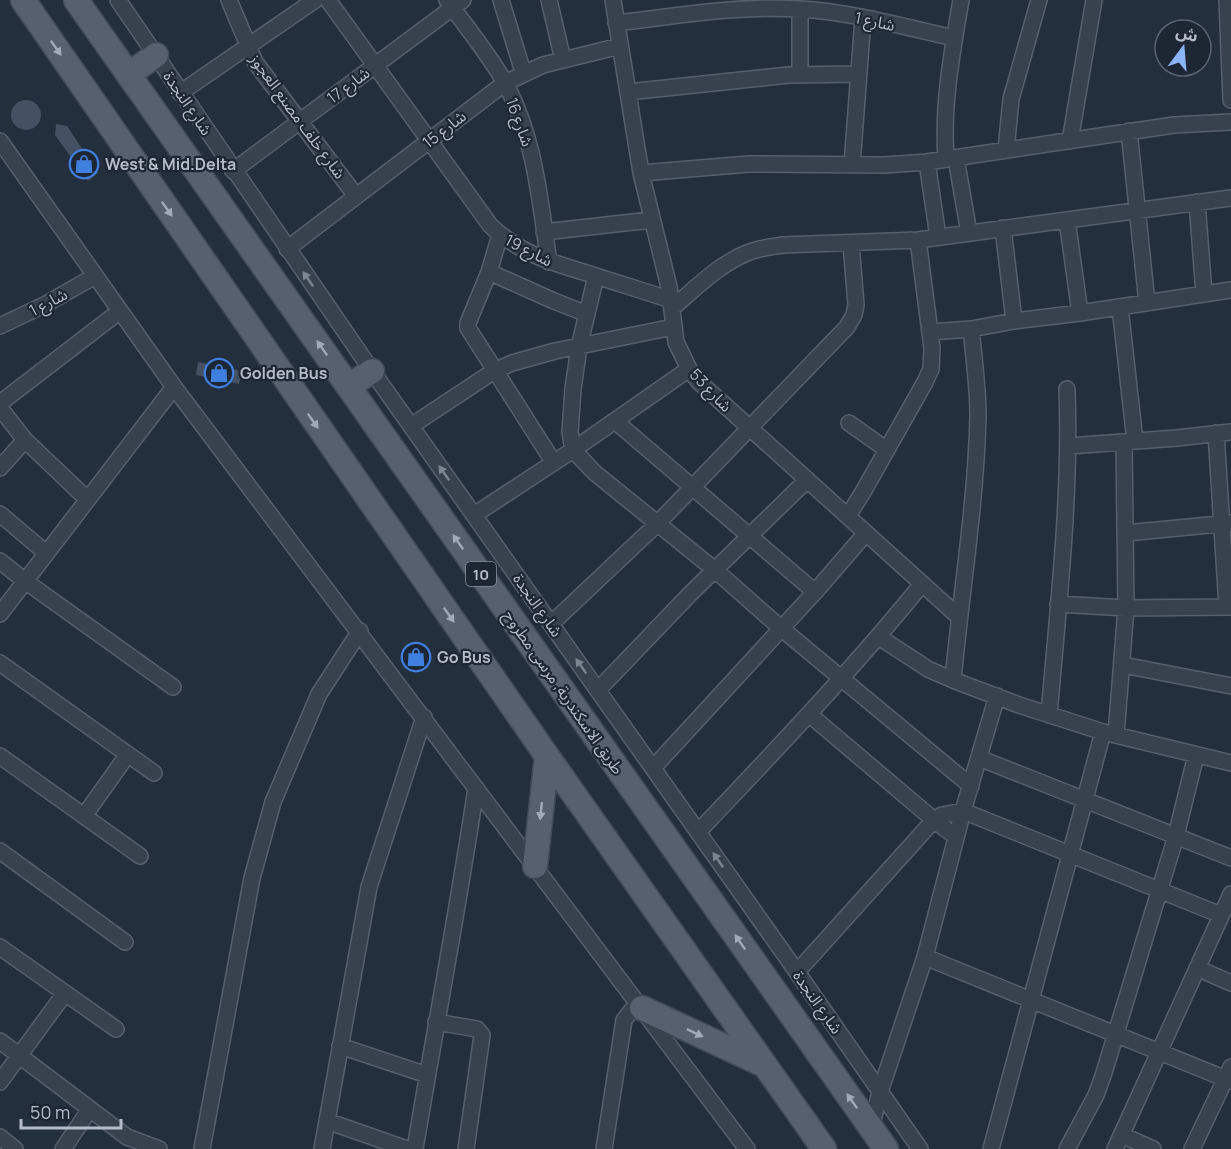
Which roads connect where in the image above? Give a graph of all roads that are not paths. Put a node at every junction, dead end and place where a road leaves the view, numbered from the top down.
1 (23, 0) edge
2 (76, 0) edge
3 (118, 0) edge
4 (229, 0) edge
5 (315, 0) edge
6 (328, 0) edge
7 (501, 0) edge
8 (549, 0) edge
9 (613, 0) edge
10 (961, 0) edge
11 (1039, 0) edge
12 (1094, 0) edge
13 (1227, 0) edge
14 (454, 3) edge
15 (759, 4) edge
16 (710, 6) edge
17 (800, 9) junction
18 (863, 18) junction
19 (616, 23) junction
20 (954, 38) junction
21 (248, 46) junction
22 (620, 46) junction
23 (156, 55) junction
24 (563, 60) junction
25 (375, 65) junction
26 (523, 72) junction
27 (129, 74) junction
28 (859, 74) junction
29 (800, 75) junction
30 (505, 83) junction
31 (628, 92) junction
32 (180, 93) junction
33 (1231, 100) edge
34 (300, 121) junction
35 (1231, 122) edge
36 (1129, 131) junction
37 (430, 140) junction
38 (1070, 141) junction
39 (1, 147) edge
40 (1006, 150) junction
41 (951, 158) junction
42 (927, 162) junction
43 (852, 165) junction
44 (233, 171) junction
45 (641, 173) junction
46 (356, 196) junction
47 (1231, 198) edge
48 (1197, 202) junction
49 (1138, 210) junction
50 (651, 220) junction
51 (1067, 220) junction
52 (1003, 228) junction
53 (544, 232) junction
54 (969, 233) junction
55 (500, 235) junction
56 (938, 237) junction
57 (918, 240) junction
58 (851, 243) junction
59 (287, 249) junction
60 (549, 262) junction
61 (489, 272) junction
62 (95, 276) junction
63 (596, 276) junction
64 (1231, 290) edge
65 (1204, 294) junction
66 (1147, 303) junction
67 (671, 304) junction
68 (1120, 307) junction
69 (120, 311) junction
70 (1080, 313) junction
71 (587, 314) junction
72 (1014, 321) junction
73 (0, 326) edge
74 (673, 327) junction
75 (971, 329) junction
76 (930, 332) junction
77 (579, 347) junction
78 (689, 369) junction
79 (372, 370) junction
80 (494, 371) junction
81 (349, 386) junction
82 (174, 387) junction
83 (1067, 389) dead end
84 (0, 403) edge
85 (0, 408) edge
86 (615, 421) junction
87 (849, 423) dead end
88 (411, 426) junction
89 (750, 428) junction
90 (1224, 433) edge
91 (25, 440) junction
92 (1129, 442) junction
93 (1069, 446) junction
94 (573, 450) junction
95 (887, 450) junction
96 (554, 463) junction
97 (0, 468) edge
98 (807, 480) junction
99 (693, 487) junction
100 (87, 499) junction
101 (0, 514) edge
102 (474, 515) junction
103 (848, 516) junction
104 (1227, 523) edge
105 (657, 524) junction
106 (866, 533) junction
107 (1126, 533) junction
108 (750, 536) junction
109 (46, 553) junction
110 (0, 561) edge
111 (715, 570) junction
112 (25, 581) junction
113 (922, 584) junction
114 (815, 592) junction
115 (1058, 604) junction
116 (1229, 607) edge
117 (1126, 608) junction
118 (0, 615) edge
119 (959, 617) junction
120 (551, 624) junction
121 (782, 629) junction
122 (360, 631) junction
123 (879, 637) junction
124 (0, 663) edge
125 (1123, 665) junction
126 (842, 678) junction
127 (953, 680) junction
128 (1231, 686) edge
129 (173, 687) dead end
130 (598, 690) junction
131 (997, 696) junction
132 (810, 715) junction
133 (1049, 716) junction
134 (423, 717) junction
135 (1109, 733) junction
136 (128, 754) junction
137 (1196, 755) junction
138 (0, 756) edge
139 (547, 756) junction
140 (979, 758) junction
141 (1231, 763) edge
142 (653, 768) junction
143 (154, 772) dead end
144 (971, 786) junction
145 (477, 788) junction
146 (1085, 799) junction
147 (963, 811) junction
148 (84, 816) junction
149 (934, 820) junction
150 (698, 832) junction
151 (1176, 836) junction
152 (956, 837) junction
153 (0, 851) edge
154 (1070, 855) junction
155 (140, 856) dead end
156 (1231, 858) edge
157 (535, 866) junction
158 (1159, 891) junction
159 (1231, 894) edge
160 (1221, 915) junction
161 (126, 942) dead end
162 (0, 947) edge
163 (925, 957) junction
164 (1197, 968) junction
165 (797, 972) junction
166 (1231, 983) edge
167 (65, 993) junction
168 (1032, 1000) junction
169 (642, 1008) junction
170 (436, 1022) junction
171 (116, 1029) dead end
172 (1116, 1035) junction
173 (0, 1041) edge
174 (340, 1046) junction
175 (1160, 1051) junction
176 (20, 1056) junction
177 (767, 1066) junction
178 (428, 1075) junction
179 (1229, 1075) edge
180 (0, 1082) edge
181 (880, 1092) junction
182 (90, 1109) junction
183 (327, 1121) junction
184 (871, 1128) junction
185 (1122, 1135) junction
186 (0, 1137) edge
187 (15, 1149) edge
188 (63, 1149) edge
189 (159, 1149) edge
190 (202, 1149) edge
191 (322, 1149) edge
192 (407, 1149) edge
193 (416, 1149) edge
194 (466, 1149) edge
195 (604, 1149) edge
196 (747, 1149) edge
197 (824, 1149) edge
198 (886, 1149) edge
199 (920, 1149) edge
200 (991, 1149) edge
201 (1067, 1149) edge
202 (1115, 1149) edge
203 (1153, 1149) edge
204 (1192, 1149) edge

1 -> 139 main road
2 - 27 main road, طريق الاسكندرية, مرسى مطروح / 10
3 - 23 street, شارع النجدة
4 - 21 street, شارع خلف مصنع العجوز
5 - 21 street
6 - 25 street, شارع 19
7 - 26 street
8 - 24 street
9 - 19 street, شارع 53
10 - 20 street
11 - 40 street
12 - 38 street
13 - 33 street
14 - 25 street, شارع 17
14 - 30 street, شارع 16
15 - 16 street, شارع 1
15 - 17 street, شارع 1
16 - 19 street, شارع 1
17 - 18 street, شارع 1
17 - 29 street
18 - 20 street, شارع 1
18 - 28 street
19 - 22 street, شارع 53
20 - 41 street
21 - 32 street
21 - 34 street, شارع خلف مصنع العجوز
22 - 24 street, شارع 15
22 - 31 street, شارع 53
23 - 27 main road
23 - 32 street, شارع النجدة
24 - 26 street, شارع 15
25 - 34 street, شارع 17
25 - 37 street, شارع 19
26 - 30 street, شارع 15
81 -> 27 main road, طريق الاسكندرية, مرسى مطروح / 10
28 - 29 street
28 - 43 street
29 - 31 street
30 - 37 street, شارع 15
30 - 53 street, شارع 16
31 - 45 street, شارع 53
32 - 44 street, شارع النجدة
34 - 44 street, شارع 17
34 - 46 street, شارع خلف مصنع العجوز
35 - 36 street
36 - 38 street
36 - 49 street
37 - 46 street, شارع 15
37 - 55 street, شارع 19
38 - 40 street
39 - 62 street
40 - 41 street
41 - 42 street
41 - 54 street
42 - 43 street
42 - 56 street
43 - 45 street
44 - 59 street, شارع النجدة
45 - 50 street, شارع 53
46 - 59 street, شارع 15
47 - 48 street
48 - 49 street
48 - 65 street
49 - 51 street
49 - 66 street
50 - 53 street
50 - 67 street, شارع 53
51 - 52 street
51 - 70 street
52 - 54 street
52 - 72 street
53 - 60 street, شارع 16
54 - 56 street
55 - 60 street, شارع 19
55 - 61 street
56 - 57 street
57 - 58 street
57 - 76 street
58 - 67 street
58 - 89 street
79 -> 59 street, شارع النجدة
60 - 63 street, شارع 19
61 - 71 street
61 - 80 street
62 - 69 street
62 - 73 street, شارع 1
63 - 67 street, شارع 19
63 - 71 street
64 - 65 street
65 - 66 street
66 - 68 street
67 - 74 street, شارع 53
68 - 70 street
68 - 92 street
69 - 82 street
69 - 84 street
70 - 72 street
71 - 77 street
72 - 75 street
74 - 77 street
74 - 78 street, شارع 53
75 - 76 street
75 - 119 street
76 - 95 street
77 - 80 street
77 - 94 street
78 - 86 street
78 - 89 street, شارع 53
79 - 81 main road
79 - 88 street, شارع النجدة
80 - 88 street
80 - 96 street
184 -> 81 main road, طريق الاسكندرية, مرسى مطروح / 10
82 - 100 street
82 - 122 street
83 - 93 street
85 - 91 street
86 - 94 street
86 - 99 street
87 - 95 street
102 -> 88 street, شارع النجدة
89 - 98 street, شارع 53
89 - 99 street
90 - 92 street
90 - 104 street
91 - 97 street
91 - 100 street
92 - 93 street
92 - 107 street
93 - 115 street
94 - 96 street
94 - 105 street
95 - 103 street
96 - 102 street
98 - 103 street, شارع 53
98 - 108 street
99 - 105 street
99 - 108 street
100 - 109 street
101 - 109 street
102 - 120 street, شارع النجدة
103 - 106 street, شارع 53
104 - 107 street
104 - 116 street
105 - 111 street
105 - 120 street
106 - 113 street, شارع 53
106 - 114 street
107 - 117 street
108 - 111 street
108 - 114 street
109 - 112 street
110 - 112 street
111 - 121 street
111 - 130 street
112 - 118 street
112 - 129 street
113 - 119 street, شارع 53
113 - 123 street
114 - 121 street
115 - 117 street
115 - 133 street
116 - 117 street
117 - 125 street
119 - 127 street
130 -> 120 street, شارع النجدة
121 - 126 street
121 - 142 street
122 - 134 street
122 - 190 street
123 - 126 street
123 - 127 street
124 - 136 street
125 - 128 street
125 - 135 street
126 - 132 street
126 - 144 street
127 - 131 street
130 - 142 street, شارع النجدة
131 - 133 street
131 - 140 street
132 - 149 street
132 - 150 street
133 - 135 street
134 - 145 street
134 - 174 street
135 - 137 street
135 - 146 street
136 - 143 street
136 - 148 street
137 - 141 street
137 - 151 street
138 - 148 street
139 -> 157 main road
139 - 177 main road
140 - 144 street
140 - 146 street
142 - 150 street, شارع النجدة
144 - 147 street
145 - 157 street
145 - 170 street
146 - 151 street
146 - 154 street
147 - 149 street
147 - 152 street
147 - 154 street
148 - 155 street
149 - 152 street
149 - 165 street
165 -> 150 street, شارع النجدة
151 - 156 street
151 - 158 street
152 - 163 street
153 - 161 street
154 - 158 street
154 - 168 street
157 - 169 street
158 - 160 street
158 - 172 street
159 - 160 street
160 - 164 street
162 - 167 street
163 - 168 street
163 - 181 street
164 - 166 street
164 - 175 street
165 - 181 street, شارع النجدة
167 - 171 street
167 - 176 street
168 - 172 street
168 - 200 street
169 -> 177 main road
169 - 195 street
169 - 196 street
170 - 178 street
170 - 194 street
172 - 175 street
172 - 201 street
173 - 176 street
174 - 178 street
174 - 183 street
175 - 179 street
175 - 185 street
176 - 180 street
176 - 182 street
177 - 197 main road
178 - 193 street
179 - 204 street
181 - 184 street
181 - 199 street, شارع النجدة
182 - 188 street
182 - 189 street
183 - 191 street
183 - 192 street
184 - 198 main road, طريق الاسكندرية, مرسى مطروح / 10
185 - 202 street
185 - 203 street
186 - 187 street

